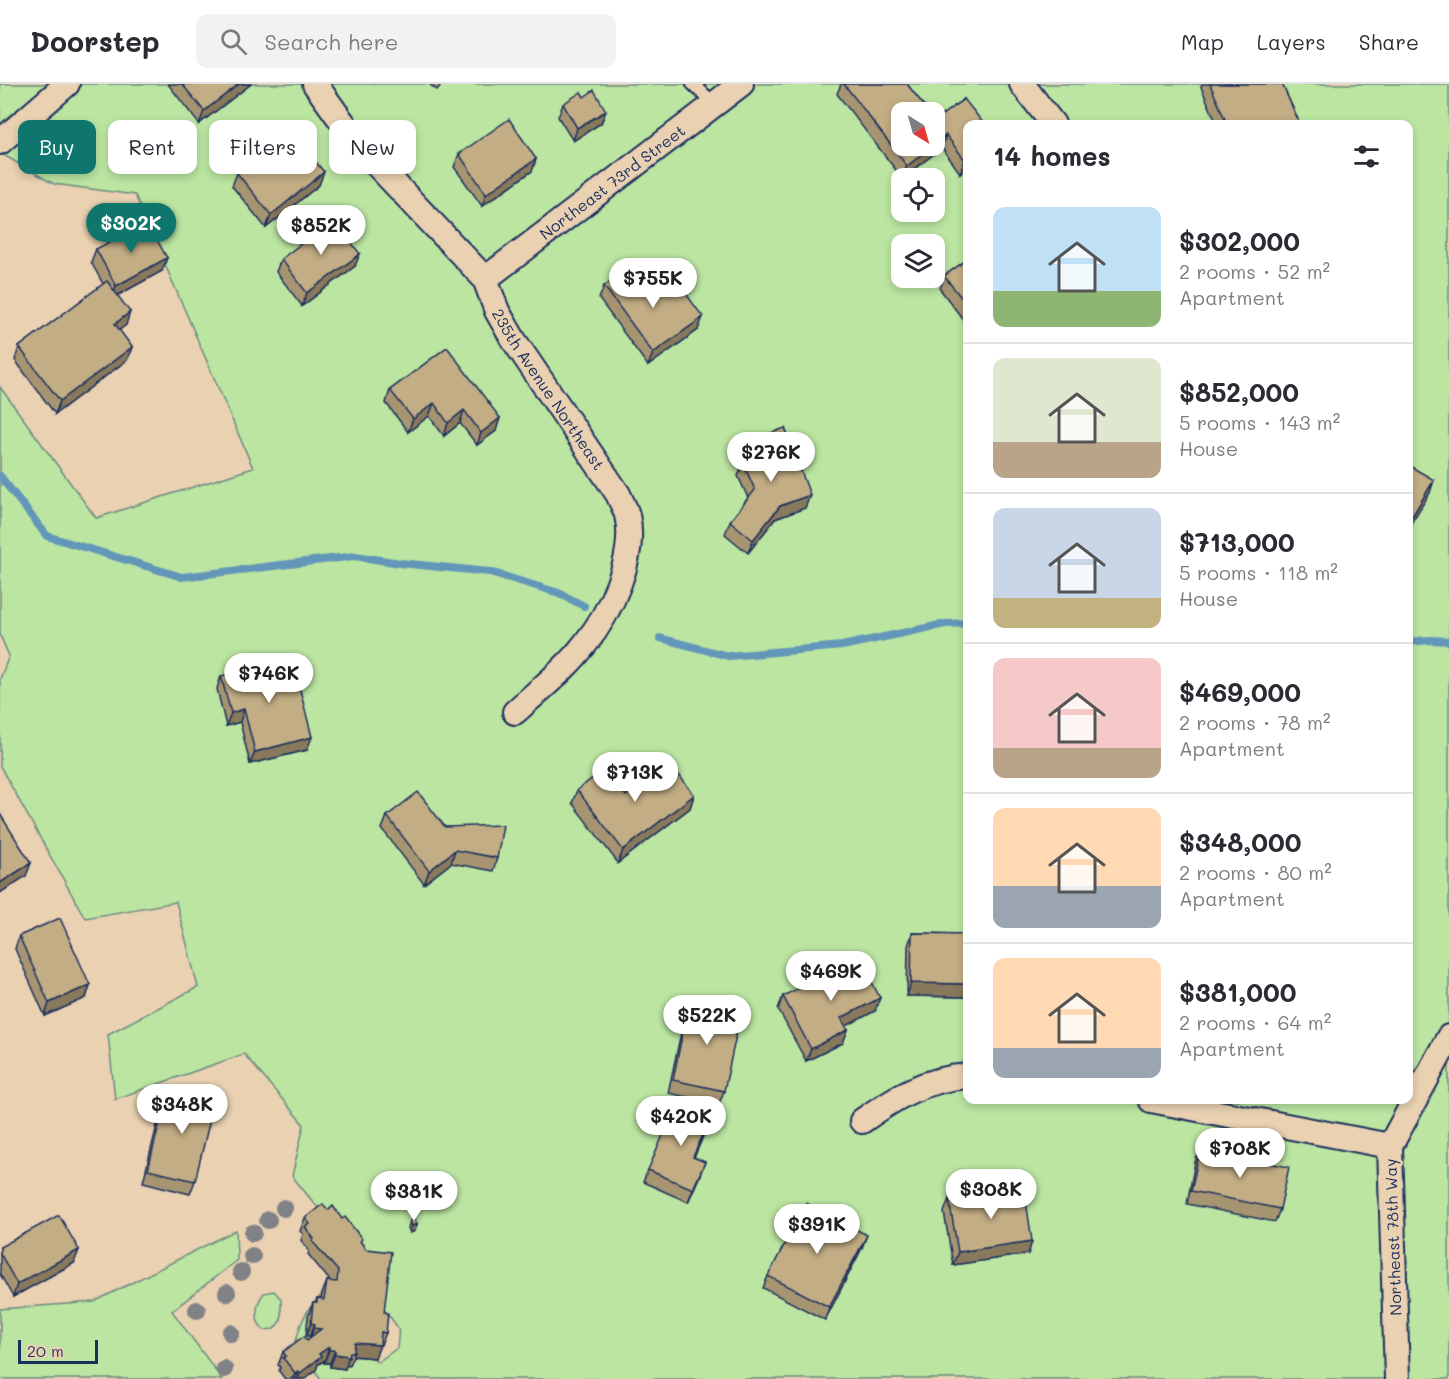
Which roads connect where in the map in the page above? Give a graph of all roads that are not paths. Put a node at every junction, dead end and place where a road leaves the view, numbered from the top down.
1 (67, 84) edge
2 (315, 84) edge
3 (693, 84) edge
4 (741, 84) edge
5 (1022, 84) edge
6 (714, 104) junction
7 (1050, 120) edge
8 (0, 142) edge
9 (485, 279) junction
10 (515, 712) dead end
11 (1449, 1038) edge
12 (963, 1077) edge
13 (1172, 1104) edge
14 (1413, 1104) edge
15 (1413, 1104) edge
16 (862, 1121) dead end
17 (1390, 1146) junction
18 (1397, 1379) edge

1 - 8 street
2 - 9 street, 235th Avenue Northeast
3 - 6 lane
4 - 6 street, Northeast 73rd Street
5 - 7 street
6 - 9 street, Northeast 73rd Street
9 - 10 street, 235th Avenue Northeast
11 - 14 street, Northeast 78th Way
12 - 16 street
13 - 17 street
15 - 17 street, Northeast 78th Way
17 - 18 street, Northeast 78th Way

